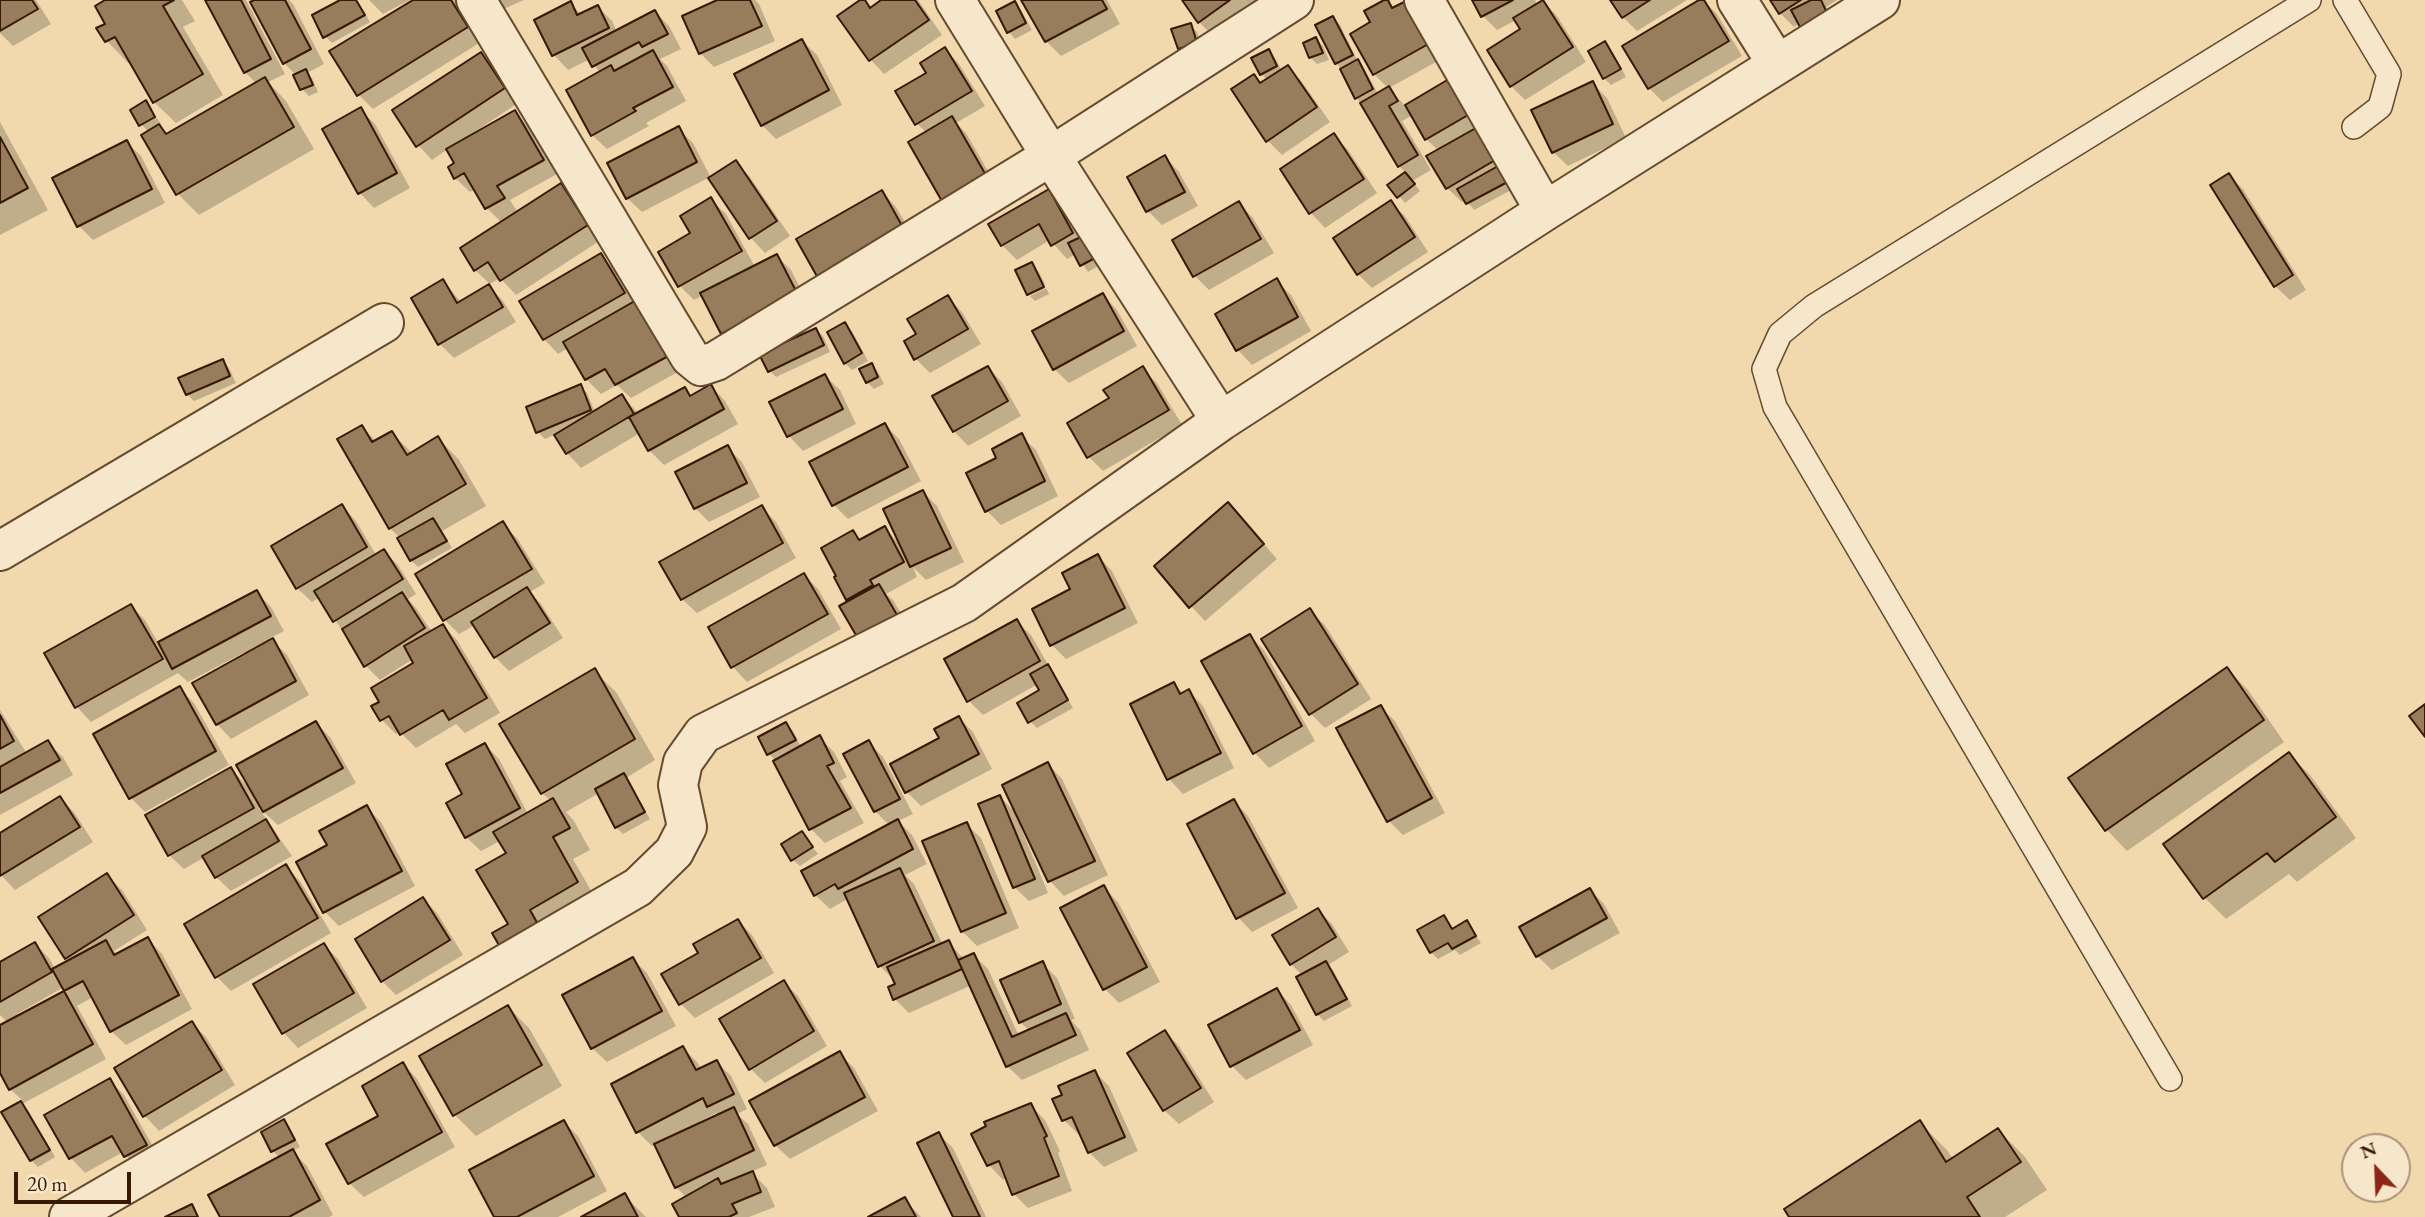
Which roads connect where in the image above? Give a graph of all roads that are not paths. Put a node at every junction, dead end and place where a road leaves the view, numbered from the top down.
1 (476, 0) edge
2 (955, 0) edge
3 (1294, 0) edge
4 (1424, 0) edge
5 (1737, 0) edge
6 (1880, 0) edge
7 (2309, 0) edge
8 (2345, 0) edge
9 (1777, 64) junction
10 (2354, 127) dead end
11 (1051, 156) junction
12 (1545, 211) junction
13 (384, 323) dead end
14 (1221, 421) junction
15 (0, 551) edge
16 (2170, 1079) dead end
17 (69, 1217) edge

1 - 11 street
2 - 11 street
3 - 11 street
4 - 12 street
5 - 9 street
6 - 9 street
7 - 16 lane
8 - 10 lane
9 - 12 street
11 - 14 street
12 - 14 street
13 - 15 street
14 - 17 street

